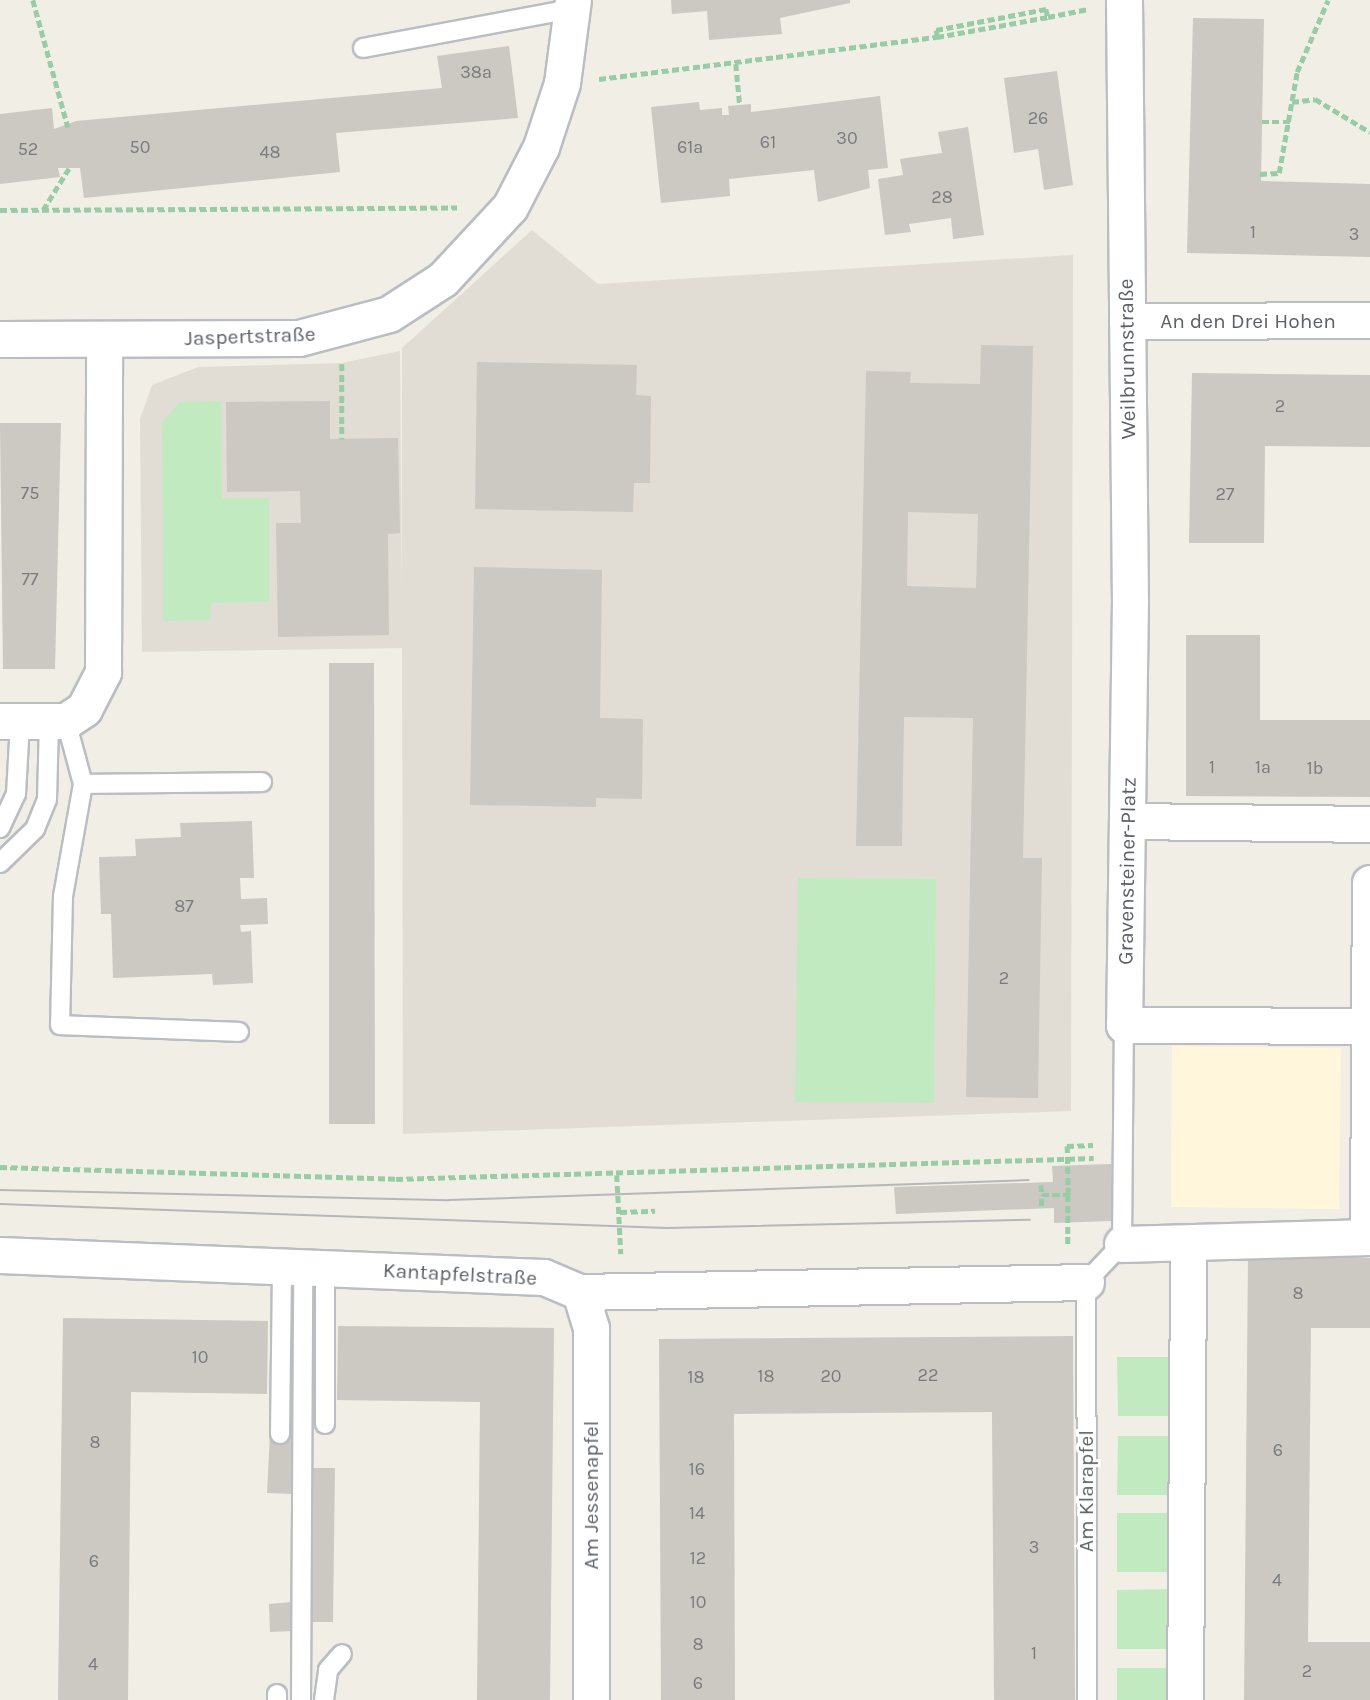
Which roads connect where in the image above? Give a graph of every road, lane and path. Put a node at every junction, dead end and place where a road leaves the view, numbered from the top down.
1 (33, 0) edge
2 (1328, 0) edge
3 (573, 4) edge
4 (1124, 11) edge
5 (363, 48) dead end
6 (736, 64) junction
7 (562, 83) junction
8 (1292, 102) junction
9 (740, 106) dead end
10 (1262, 122) dead end
11 (1291, 122) junction
12 (68, 127) dead end
13 (1370, 132) edge
14 (69, 168) dead end
15 (1260, 174) dead end
16 (510, 208) junction
17 (0, 210) edge
18 (42, 210) junction
19 (1370, 320) edge
20 (1127, 321) junction
21 (341, 332) junction
22 (0, 339) edge
23 (104, 339) junction
24 (342, 439) dead end
25 (1130, 717) joint
26 (34, 723) edge
27 (262, 782) dead end
28 (83, 784) junction
29 (1128, 821) junction
30 (1370, 824) edge
31 (0, 828) edge
32 (0, 863) edge
33 (1370, 883) edge
34 (1124, 1025) junction
35 (239, 1032) dead end
36 (1369, 1048) edge
37 (1118, 1157) junction
38 (1067, 1159) junction
39 (0, 1167) edge
40 (617, 1175) junction
41 (1041, 1185) dead end
42 (1041, 1195) dead end
43 (1068, 1195) dead end
44 (655, 1211) dead end
45 (620, 1212) junction
46 (1369, 1237) edge
47 (1188, 1243) junction
48 (1122, 1244) junction
49 (0, 1255) edge
50 (303, 1266) junction
51 (1086, 1282) junction
52 (621, 1289) junction
53 (580, 1292) junction
54 (325, 1423) dead end
55 (280, 1434) dead end
56 (342, 1654) dead end
57 (301, 1700) edge
58 (324, 1700) edge
59 (591, 1700) edge
60 (1087, 1700) edge
61 (1185, 1700) edge

1 - 12 path
2 - 8 path
3 - 5 lane
3 - 7 street, Jaspertstraße
4 - 6 path
4 - 20 street, Weilbrunnstraße
6 - 7 path
6 - 9 path
7 - 16 street, Jaspertstraße
8 - 11 path
8 - 13 path
10 - 11 path
11 - 15 path
14 - 18 path
16 - 18 path
16 - 21 street, Jaspertstraße
17 - 18 path
19 - 20 street, An den Drei Hohen
20 - 25 street, Weilbrunnstraße
21 - 23 street, Jaspertstraße
21 - 24 path
22 - 23 street, Jaspertstraße
23 - 26 street
25 - 29 street, Gravensteiner-Platz
26 - 28 lane
26 - 31 lane
26 - 32 lane
27 - 28 lane
28 - 35 lane
29 - 30 street
29 - 34 street, Gravensteiner-Platz
33 - 36 street
34 - 36 street
34 - 37 lane
36 - 46 street
37 - 38 path
37 - 38 path
37 - 48 lane
38 - 40 path
38 - 43 path
39 - 40 path
40 - 45 path
41 - 42 path
44 - 45 path
45 - 52 path
46 - 47 street
47 - 48 street
47 - 61 street
48 - 51 lane
49 - 50 street, Kantapfelstraße
50 - 53 street, Kantapfelstraße
50 - 54 lane
50 - 55 lane
50 - 57 lane
51 - 52 street, Kantapfelstraße
51 - 60 lane, Am Klarapfel
52 - 53 street, Kantapfelstraße
53 - 59 street, Am Jessenapfel
56 - 58 lane

